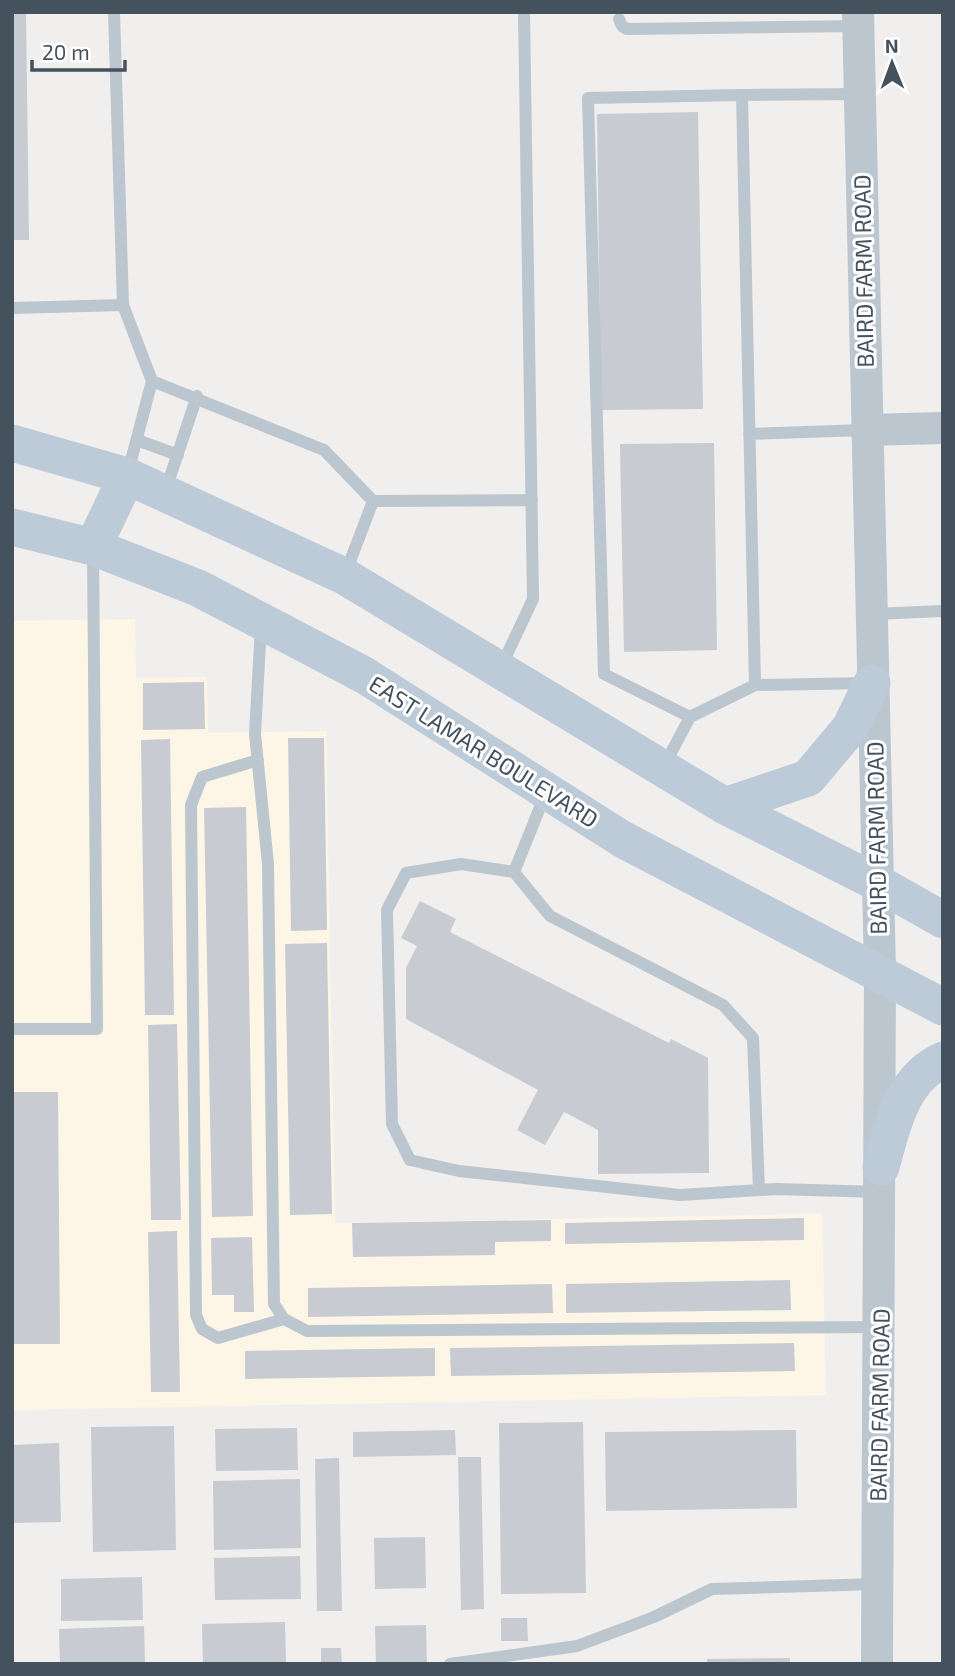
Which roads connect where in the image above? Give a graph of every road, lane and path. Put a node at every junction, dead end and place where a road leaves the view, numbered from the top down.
1 (114, 12) edge
2 (524, 12) edge
3 (620, 19) dead end
4 (858, 19) edge
5 (859, 94) junction
6 (742, 95) junction
7 (123, 305) junction
8 (12, 308) edge
9 (152, 381) junction
10 (197, 396) junction
11 (943, 428) edge
12 (866, 430) junction
13 (749, 434) junction
14 (137, 440) junction
15 (12, 443) edge
16 (178, 454) junction
17 (127, 476) junction
18 (165, 492) junction
19 (532, 500) junction
20 (373, 501) junction
21 (12, 527) edge
22 (93, 547) junction
23 (344, 576) junction
24 (943, 611) edge
25 (871, 614) junction
26 (262, 621) junction
27 (499, 671) junction
28 (872, 683) junction
29 (755, 685) junction
30 (690, 718) junction
31 (258, 760) junction
32 (663, 769) junction
33 (547, 791) junction
34 (725, 806) junction
35 (514, 872) junction
36 (876, 882) junction
37 (943, 920) edge
38 (880, 971) junction
39 (943, 1007) edge
40 (12, 1030) edge
41 (943, 1060) edge
42 (881, 1180) junction
43 (759, 1190) junction
44 (284, 1319) junction
45 (880, 1327) junction
46 (876, 1584) junction
47 (450, 1664) edge
48 (877, 1664) edge

1 - 7 lane
2 - 19 lane
3 - 4 lane
4 - 5 street, BAIRD FARM ROAD
5 - 6 lane
5 - 12 street, BAIRD FARM ROAD
6 - 13 lane
6 - 30 lane
7 - 8 lane
7 - 9 lane
9 - 10 lane
9 - 14 lane
10 - 16 lane
10 - 20 lane
11 - 12 street
12 - 13 lane
12 - 25 street, BAIRD FARM ROAD
13 - 29 lane
14 - 16 lane
14 - 17 lane
15 - 17 main road
16 - 18 lane
17 - 18 main road
17 - 22 main road
18 - 23 main road
19 - 20 lane
19 - 27 lane
20 - 23 lane
21 - 22 main road, EAST LAMAR BOULEVARD
22 - 26 main road, EAST LAMAR BOULEVARD
22 - 40 lane
23 - 27 main road
24 - 25 lane
25 - 28 street, BAIRD FARM ROAD
26 - 31 lane
26 - 33 main road, EAST LAMAR BOULEVARD
27 - 32 main road
28 - 29 lane
28 - 34 main road
28 - 36 street, BAIRD FARM ROAD
29 - 30 lane
30 - 32 lane
31 - 44 lane
31 - 44 lane
32 - 34 main road
33 - 35 lane
33 - 38 main road, EAST LAMAR BOULEVARD
34 - 36 main road
35 - 43 lane
35 - 43 lane
36 - 37 main road
36 - 38 street, BAIRD FARM ROAD
38 - 39 main road, EAST LAMAR BOULEVARD
38 - 42 street, BAIRD FARM ROAD
41 - 42 main road
42 - 43 lane
42 - 45 street, BAIRD FARM ROAD
44 - 45 lane
45 - 46 street, BAIRD FARM ROAD
46 - 47 lane
46 - 48 street, BAIRD FARM ROAD

